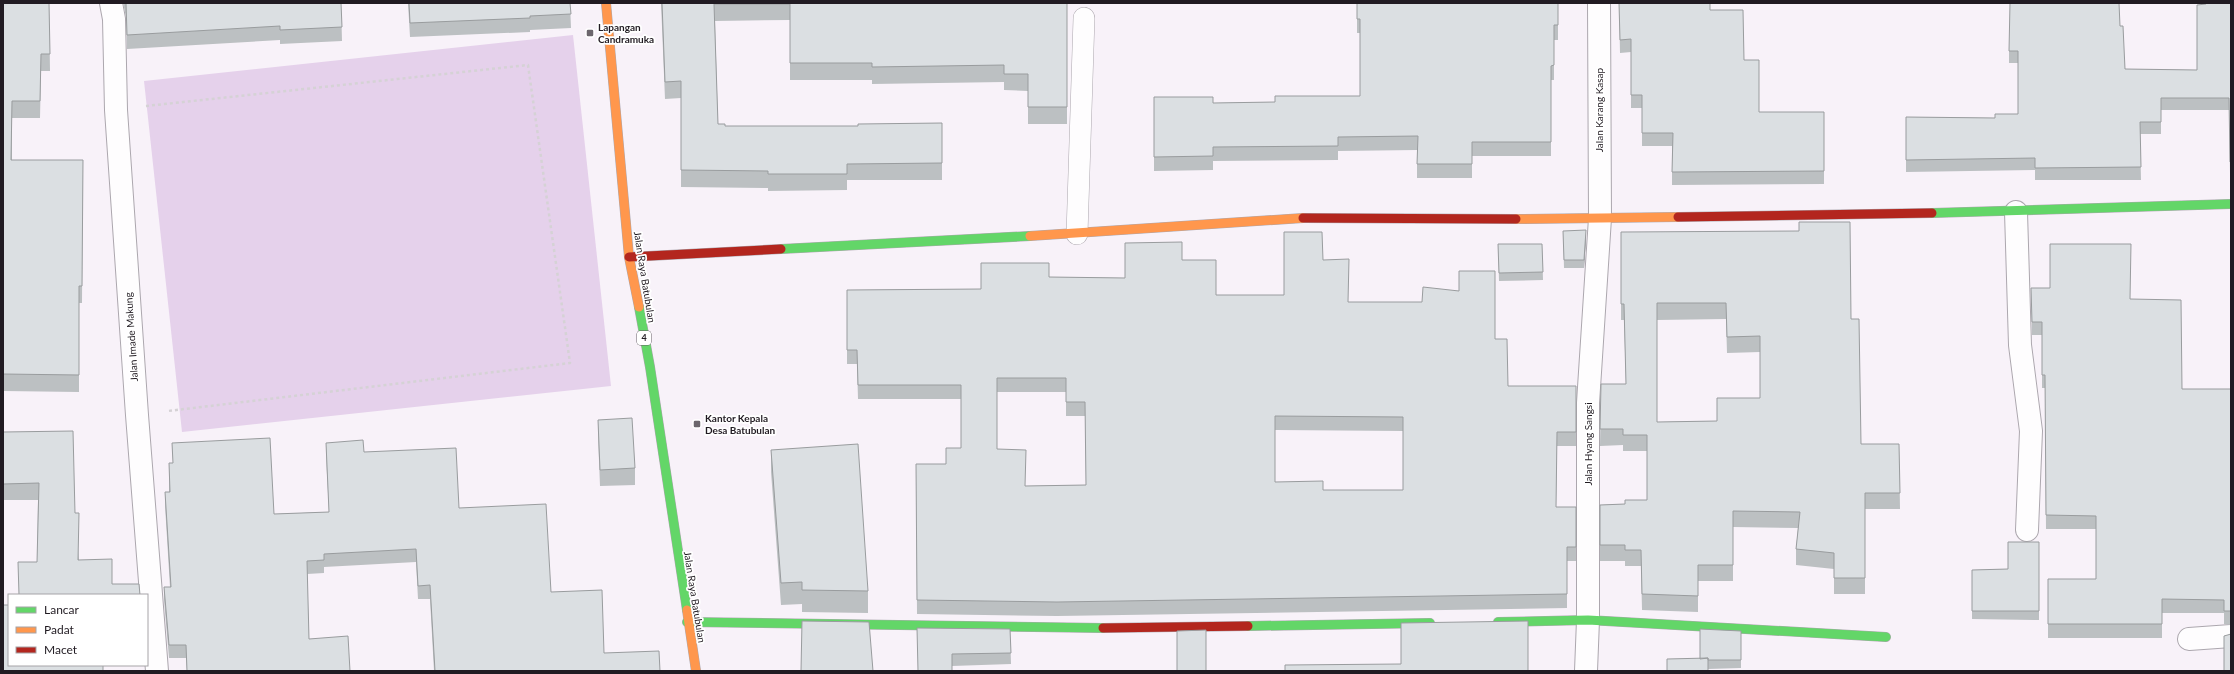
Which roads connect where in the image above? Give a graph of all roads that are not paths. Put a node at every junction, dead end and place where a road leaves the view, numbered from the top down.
1 (111, 3) edge
2 (606, 3) edge
3 (1599, 3) edge
4 (1084, 18) dead end
5 (2231, 204) edge
6 (2016, 212) junction
7 (1600, 218) junction
8 (1077, 234) junction
9 (629, 257) junction
10 (2027, 530) dead end
11 (1588, 620) junction
12 (687, 622) junction
13 (1486, 622) edge
14 (1438, 623) edge
15 (2231, 636) edge
16 (1886, 637) dead end
17 (2189, 639) dead end
18 (157, 671) edge
19 (696, 671) edge
20 (1586, 671) edge

1 - 18 street, Jalan Imade Makung
2 - 9 main road, Jalan Raya Batubulan / 4
3 - 7 street, Jalan Karang Kasap
4 - 8 lane
5 - 6 main road
6 - 7 main road
6 - 10 street
7 - 8 main road
7 - 11 street, Jalan Hyang Sangsi
8 - 9 main road
9 - 12 main road, Jalan Raya Batubulan / 4
11 - 13 main road
11 - 16 main road
11 - 20 street, Jalan Hyang Sangsi
12 - 14 main road
12 - 19 main road, Jalan Raya Batubulan / 4
15 - 17 street

